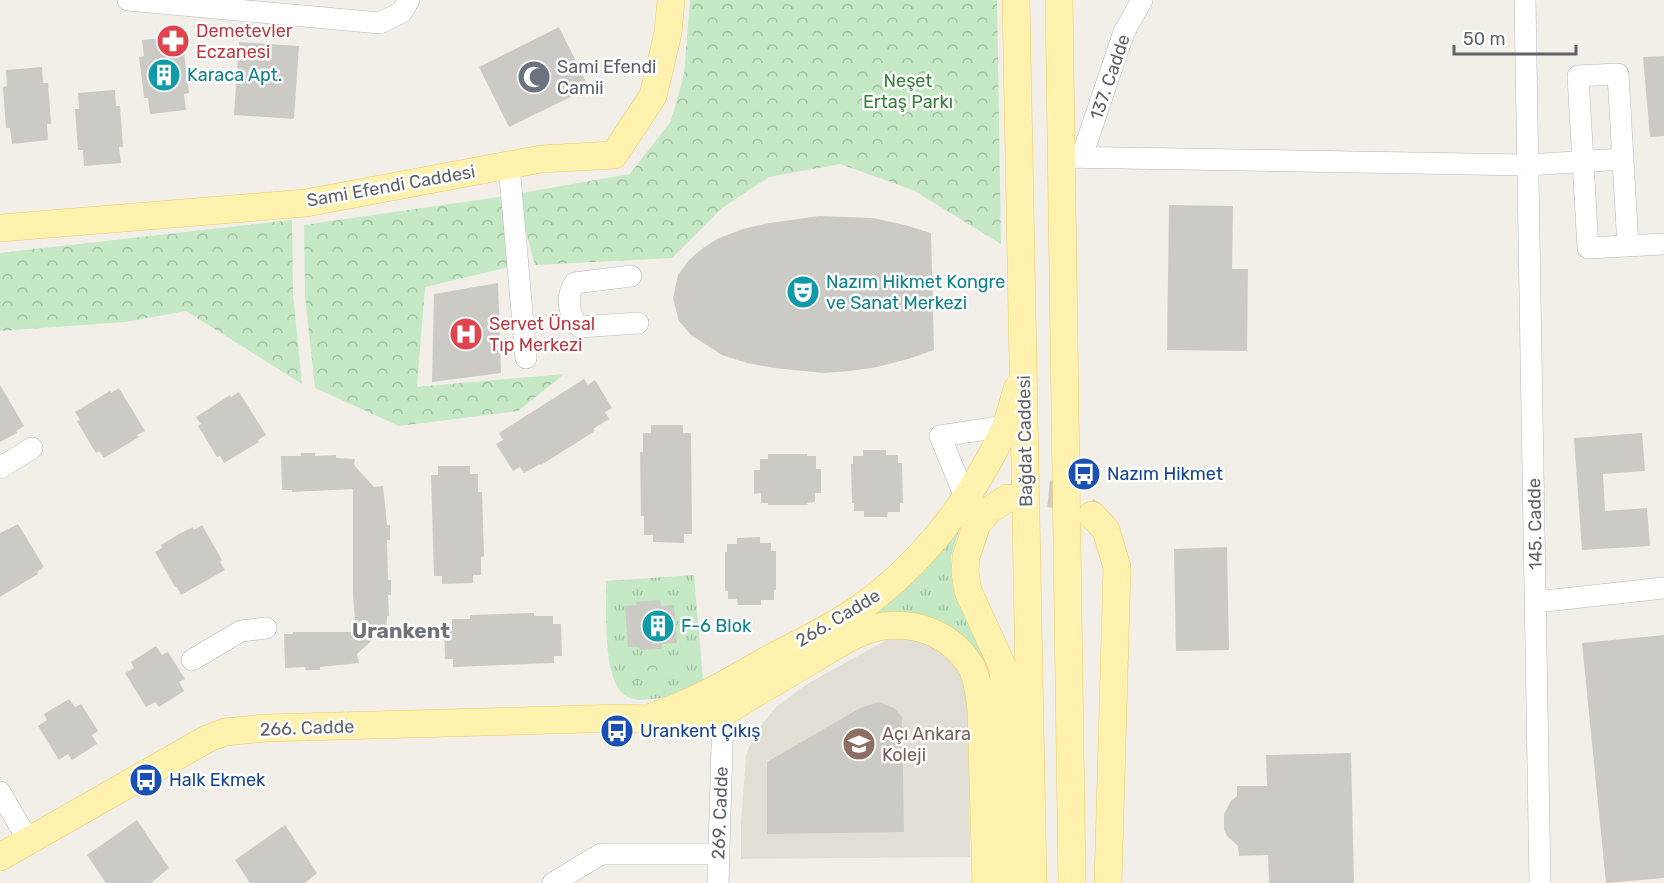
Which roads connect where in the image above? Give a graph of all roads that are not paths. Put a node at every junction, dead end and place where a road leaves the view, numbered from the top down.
1 (128, 0) edge
2 (671, 0) edge
3 (1016, 0) edge
4 (1059, 0) edge
5 (1142, 0) edge
6 (1525, 0) edge
7 (226, 4) edge
8 (405, 6) edge
9 (1072, 156) junction
10 (1623, 159) junction
11 (1583, 162) junction
12 (509, 165) junction
13 (1527, 165) junction
14 (0, 228) edge
15 (1664, 244) edge
16 (1628, 246) junction
17 (631, 276) dead end
18 (638, 323) dead end
19 (526, 358) dead end
20 (1024, 364) junction
21 (1006, 426) junction
22 (32, 448) dead end
23 (0, 468) edge
24 (965, 497) junction
25 (1008, 498) tunnel mouth
26 (1092, 515) tunnel mouth
27 (1664, 588) edge
28 (1536, 602) junction
29 (266, 628) dead end
30 (192, 660) dead end
31 (709, 705) junction
32 (0, 792) edge
33 (28, 840) junction
34 (718, 854) junction
35 (0, 857) edge
36 (554, 883) edge
37 (718, 883) edge
38 (986, 883) edge
39 (1008, 883) edge
40 (1033, 883) edge
41 (1072, 883) edge
42 (1108, 883) edge
43 (1540, 883) edge

1 - 7 street
2 - 12 main road, Sami Efendi Caddesi
3 - 20 main road, Bağdat Caddesi
4 - 9 main road
5 - 9 street, 137. Cadde
6 - 13 street, 145. Cadde
7 - 8 street
9 - 13 street
9 - 41 main road
10 - 11 street
10 - 11 street
10 - 16 street
11 - 13 street
11 - 16 street
12 - 14 main road, Sami Efendi Caddesi
12 - 19 street
13 - 28 street, 145. Cadde
15 - 16 street
17 - 18 street
20 - 21 main road, 266. Cadde
20 - 40 main road, Bağdat Caddesi
21 - 24 main road, 266. Cadde
21 - 24 street
22 - 23 street
24 - 31 main road, 266. Cadde
25 - 39 main road
26 - 42 main road
27 - 28 street
28 - 43 street, 145. Cadde
29 - 30 street
31 - 33 main road, 266. Cadde
31 - 34 street, 269. Cadde
31 - 38 main road, 266. Cadde
32 - 33 street
33 - 35 main road, 266. Cadde
34 - 36 street
34 - 37 street, 269. Cadde

